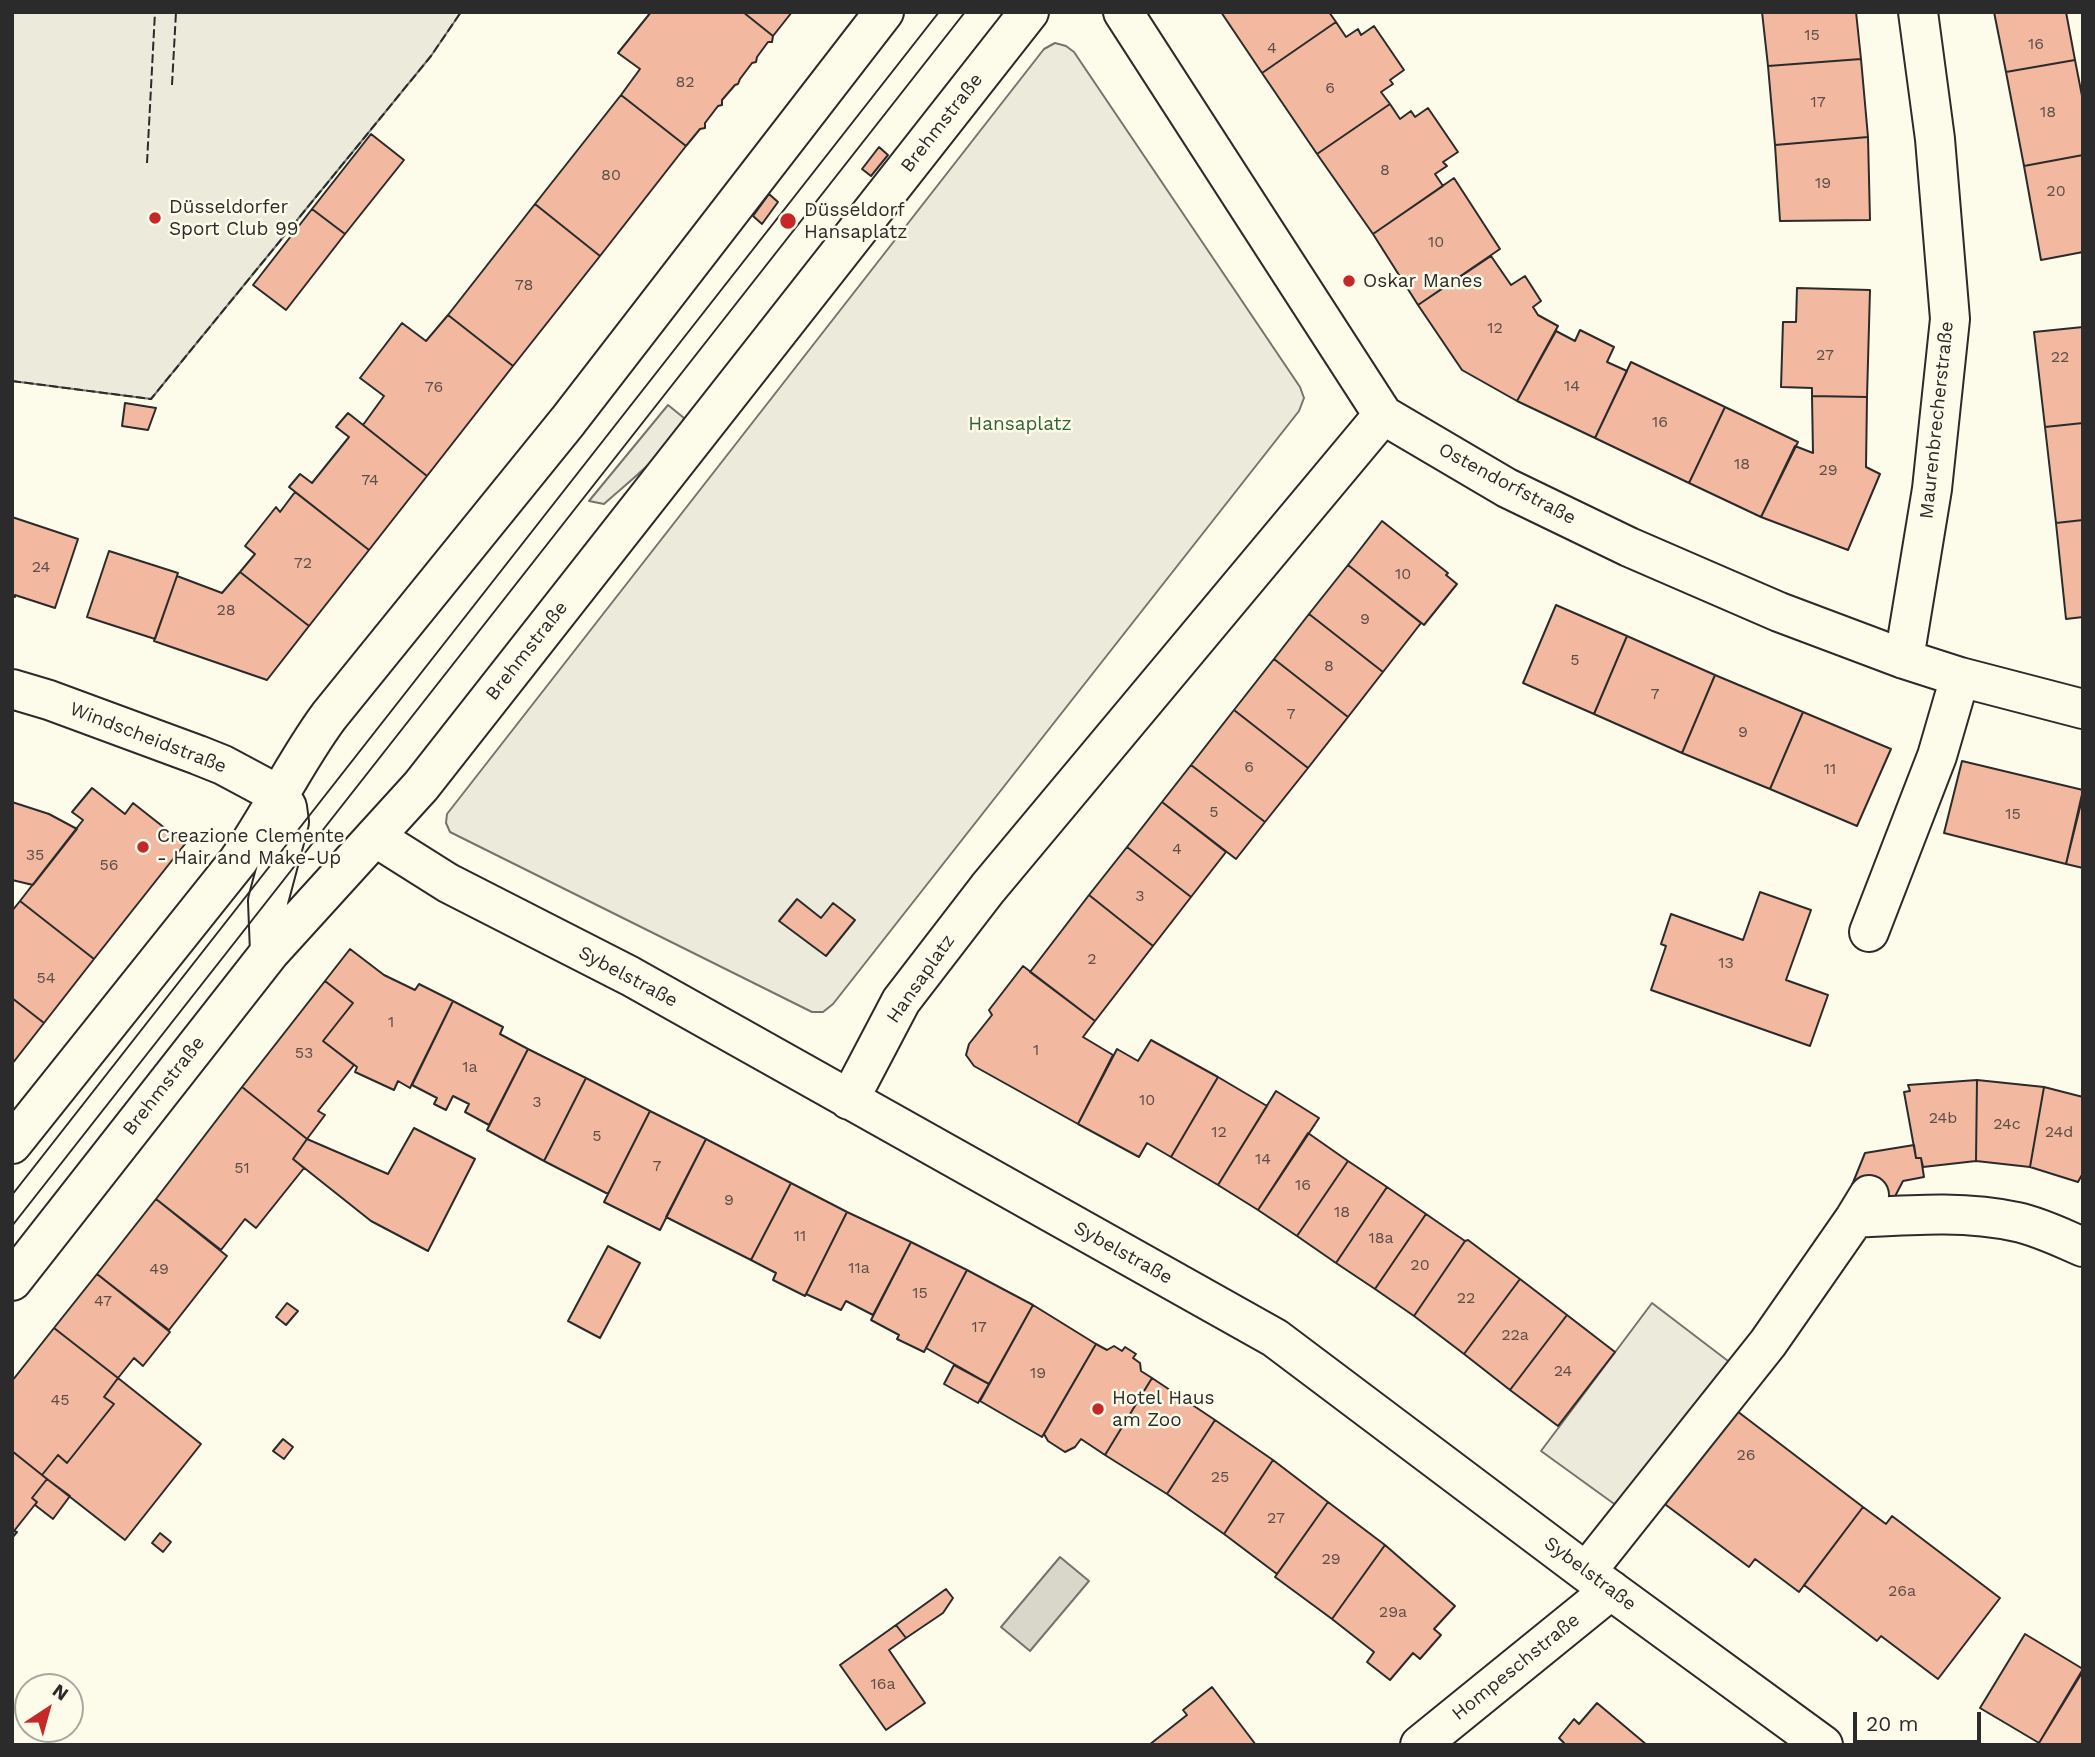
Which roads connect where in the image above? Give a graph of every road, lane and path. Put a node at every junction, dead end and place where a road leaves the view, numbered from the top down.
1 (884, 12) edge
2 (1029, 12) edge
3 (1124, 12) edge
4 (1918, 12) edge
5 (1382, 415) junction
6 (1904, 659) junction
7 (1960, 677) junction
8 (12, 690) edge
9 (2083, 709) edge
10 (279, 796) junction
11 (375, 837) junction
12 (1869, 932) dead end
13 (270, 952) junction
14 (849, 1100) junction
15 (12, 1144) edge
16 (2083, 1247) edge
17 (12, 1281) edge
18 (1599, 1581) junction
19 (1420, 1745) edge
20 (1823, 1745) edge

1 - 10 street
2 - 11 street, Brehmstraße
3 - 5 street, Ostendorfstraße
4 - 6 street, Maurenbrecherstraße
5 - 6 street, Ostendorfstraße
5 - 14 street, Hansaplatz
6 - 7 street, Ostendorfstraße
7 - 9 street, Ostendorfstraße
7 - 12 street
8 - 10 street, Windscheidstraße
10 - 13 street
10 - 15 street
11 - 13 street, Brehmstraße
11 - 14 street, Sybelstraße
13 - 17 street, Brehmstraße
14 - 18 street, Sybelstraße
16 - 18 street, Hompeschstraße
18 - 19 street, Hompeschstraße
18 - 20 street, Sybelstraße

